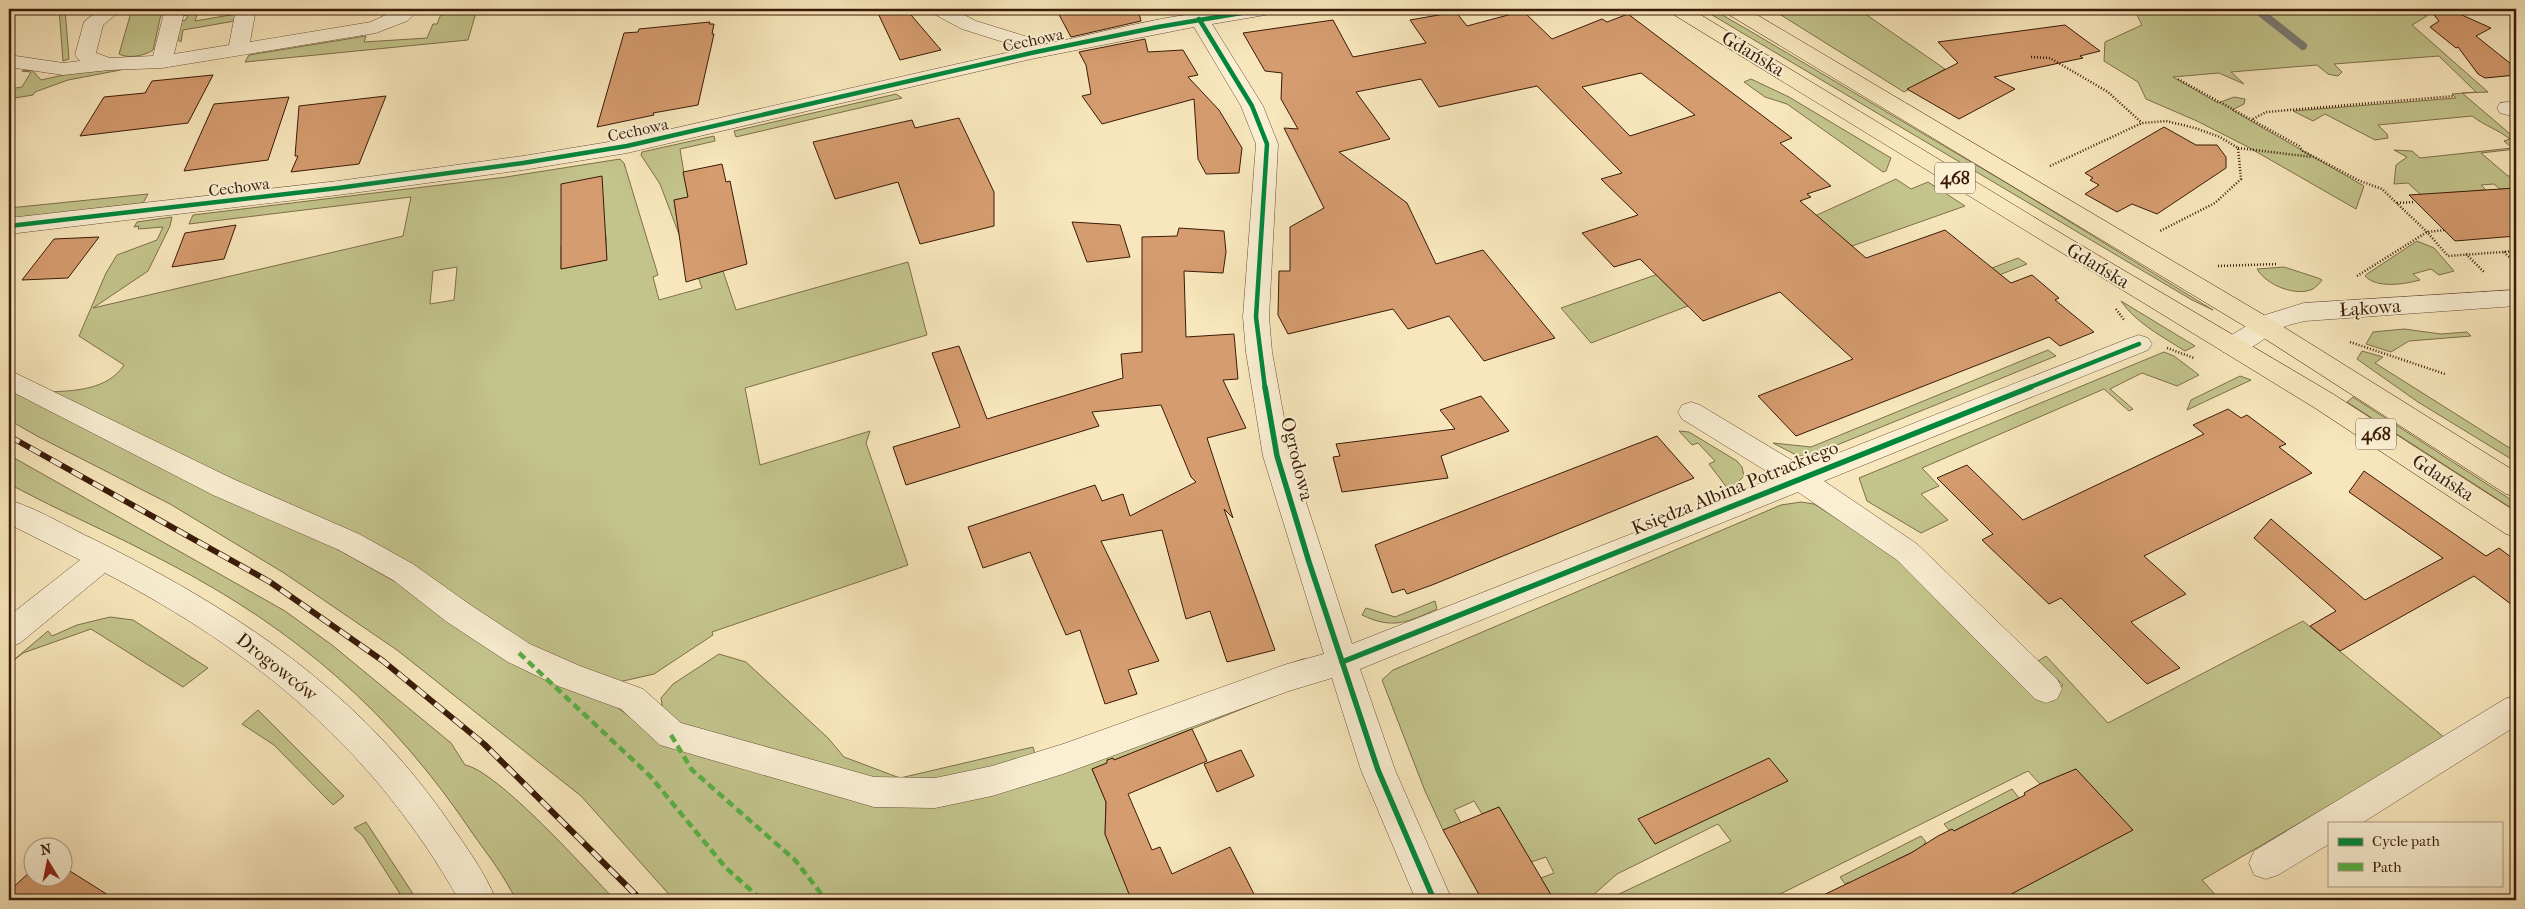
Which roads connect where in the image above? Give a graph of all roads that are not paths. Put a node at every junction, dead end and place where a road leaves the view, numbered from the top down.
1 (113, 9) edge
2 (175, 9) edge
3 (246, 9) edge
4 (410, 9) edge
5 (939, 9) edge
6 (1265, 9) edge
7 (1678, 9) edge
8 (1733, 9) edge
9 (1199, 19) junction
10 (238, 50) junction
11 (1031, 53) junction
12 (9, 61) edge
13 (162, 62) junction
14 (110, 64) junction
15 (9, 226) edge
16 (2516, 298) edge
17 (2265, 326) junction
18 (2139, 344) road end
19 (2232, 346) junction
20 (9, 379) edge
21 (1691, 412) dead end
22 (1799, 478) junction
23 (2516, 486) edge
24 (9, 511) edge
25 (2516, 526) edge
26 (103, 558) junction
27 (9, 634) edge
28 (1342, 662) junction
29 (2046, 689) dead end
30 (2516, 709) edge
31 (2334, 822) edge
32 (2328, 826) edge
33 (2266, 863) dead end
34 (478, 900) edge
35 (1434, 900) edge

1 - 14 street
2 - 13 street
3 - 10 street
4 - 10 street
5 - 11 street
6 - 9 street, Cechowa
7 - 19 main road, Gdańska / 468
8 - 17 main road, Gdańska / 468
9 - 11 street, Cechowa
9 - 28 street, Ogrodowa
10 - 13 street
11 - 15 street, Cechowa
12 - 14 street
13 - 14 street
16 - 17 street, Łąkowa
17 - 19 street, Łąkowa
17 - 23 main road, Gdańska / 468
18 - 22 street, Księdza Albina Potrackiego
19 - 25 main road, Gdańska / 468
20 - 28 street, Księdza Albina Potrackiego
21 - 22 street
22 - 28 street, Księdza Albina Potrackiego
22 - 29 street
24 - 26 street, Drogowców
26 - 27 street
26 - 34 street, Drogowców
28 - 35 street, Ogrodowa
30 - 31 street
32 - 33 street

